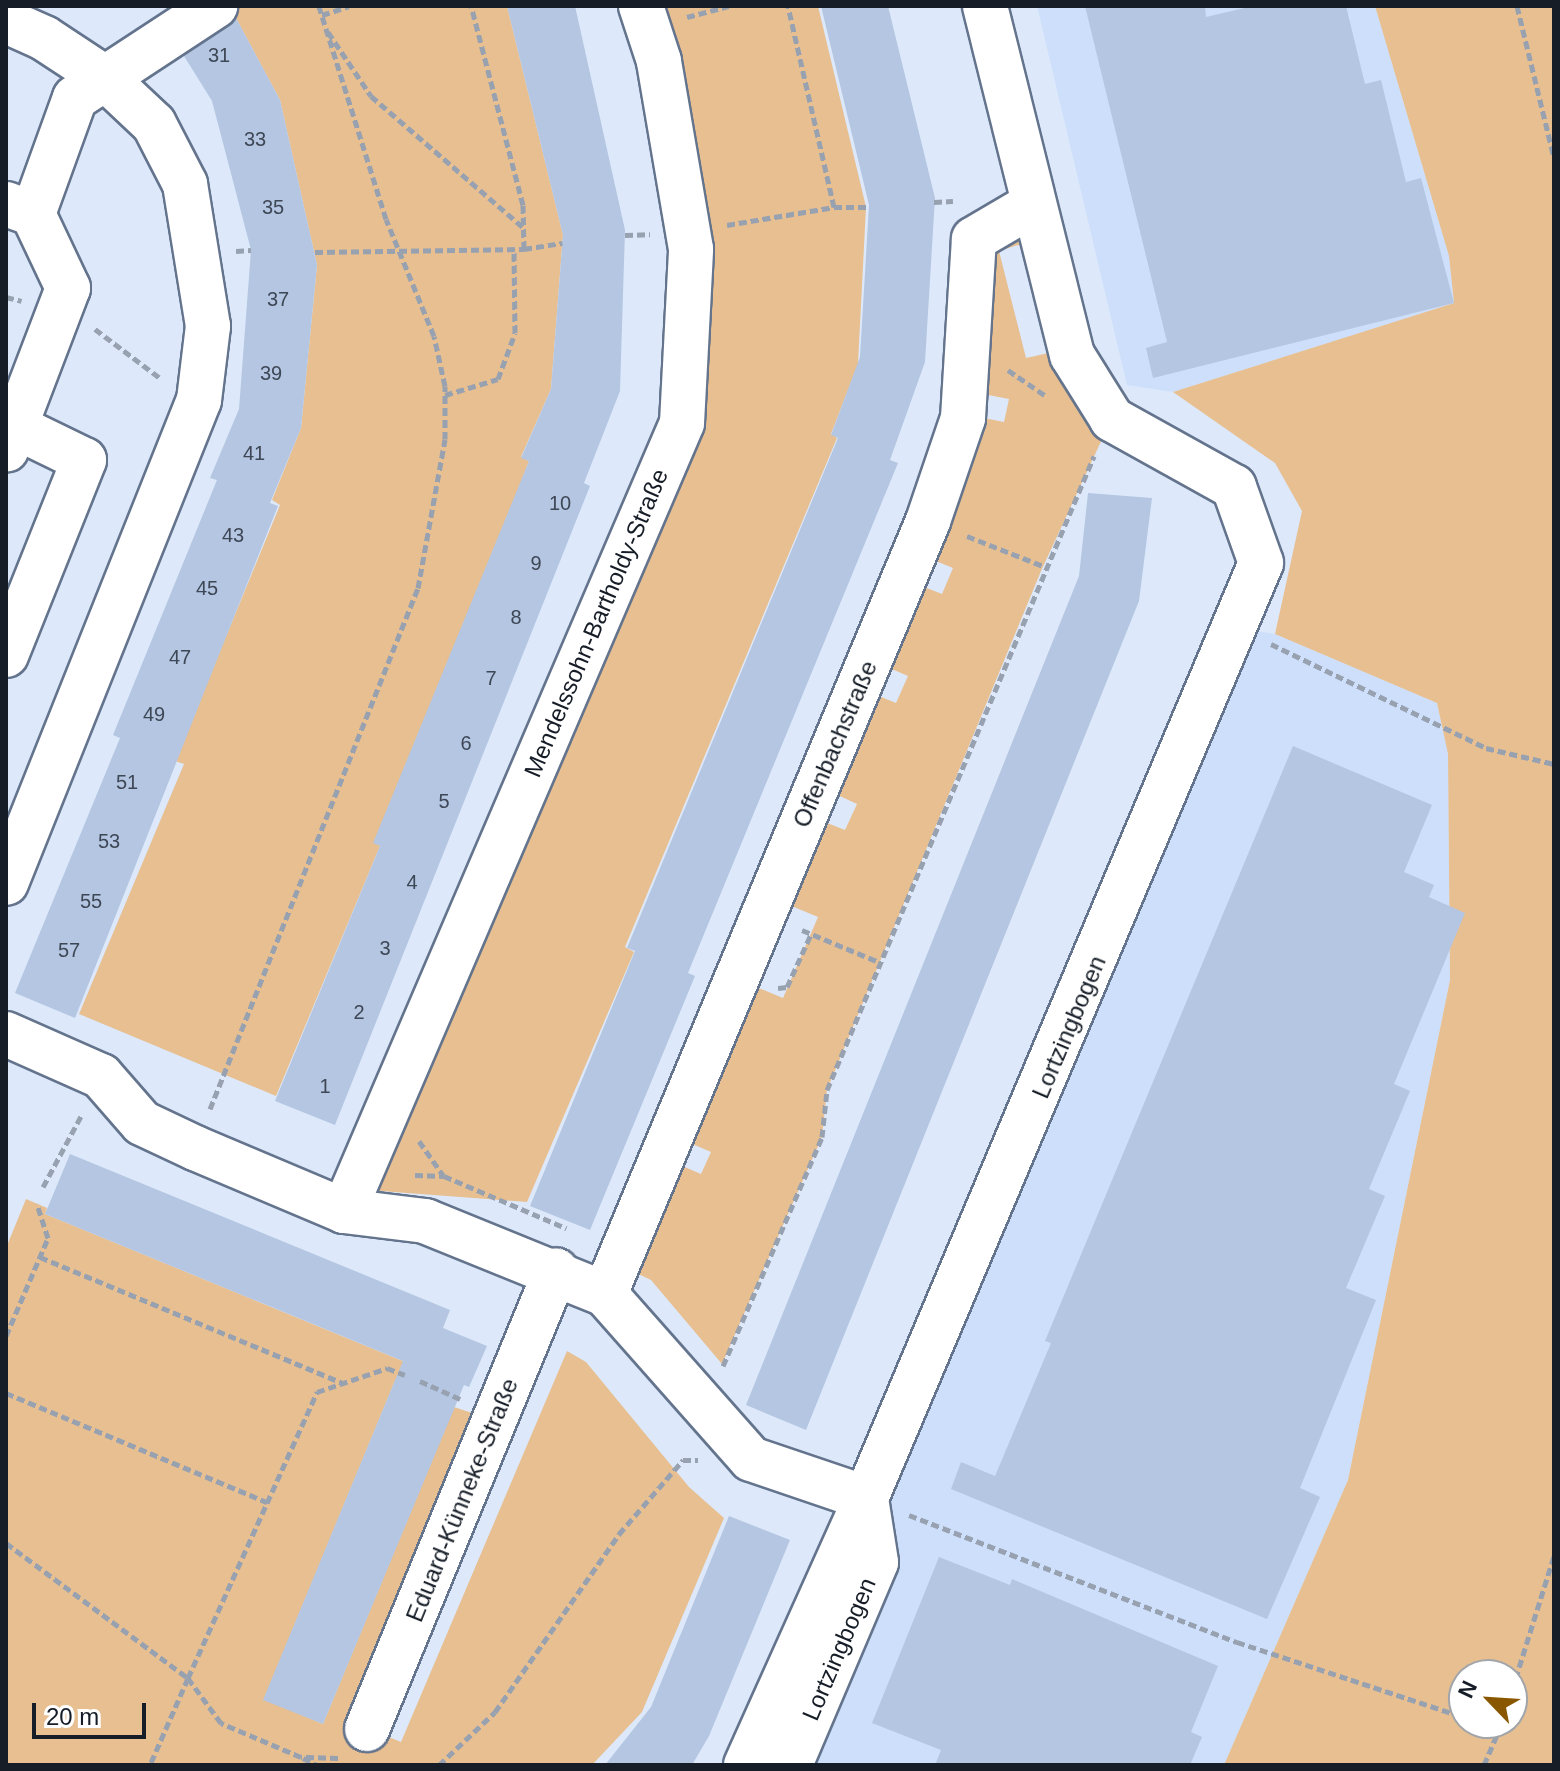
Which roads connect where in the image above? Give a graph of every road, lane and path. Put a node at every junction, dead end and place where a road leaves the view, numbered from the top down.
1 (215, 6) edge
2 (319, 6) edge
3 (349, 6) edge
4 (471, 6) edge
5 (641, 6) edge
6 (788, 6) edge
7 (985, 6) edge
8 (1517, 6) edge
9 (322, 15) junction
10 (6, 21) edge
11 (327, 30) junction
12 (105, 78) junction
13 (1554, 158) edge
14 (1032, 205) junction
15 (834, 207) junction
16 (866, 207) dead end
17 (20, 209) edge
18 (524, 228) junction
19 (688, 232) junction
20 (563, 243) dead end
21 (397, 247) junction
22 (524, 249) junction
23 (514, 250) junction
24 (315, 252) dead end
25 (60, 315) junction
26 (445, 395) junction
27 (194, 414) junction
28 (11, 438) edge
29 (1098, 448) dead end
30 (928, 521) junction
31 (1043, 566) junction
32 (1238, 628) junction
33 (6, 655) edge
34 (1554, 764) edge
35 (6, 883) edge
36 (764, 915) junction
37 (879, 962) junction
38 (6, 1034) edge
39 (69, 1140) dead end
40 (195, 1148) junction
41 (43, 1187) dead end
42 (37, 1204) dead end
43 (344, 1211) junction
44 (40, 1257) junction
45 (556, 1270) junction
46 (605, 1294) junction
47 (6, 1336) edge
48 (405, 1375) dead end
49 (726, 1377) dead end
50 (420, 1381) dead end
51 (343, 1383) junction
52 (431, 1386) dead end
53 (6, 1393) edge
54 (751, 1459) junction
55 (866, 1498) junction
56 (267, 1502) junction
57 (6, 1543) edge
58 (1554, 1556) edge
59 (1522, 1659) edge
60 (188, 1678) junction
61 (1448, 1712) edge
62 (367, 1729) joint
63 (1495, 1739) edge
64 (301, 1757) junction
65 (150, 1765) edge
66 (317, 1765) edge
67 (439, 1765) edge
68 (746, 1765) edge
69 (790, 1765) edge
70 (1484, 1765) edge

1 - 12 street
2 - 9 path
3 - 9 path
4 - 18 path
5 - 19 street, Mendelssohn-Bartholdy-Straße
6 - 15 path
7 - 14 street
8 - 13 path
9 - 11 path
10 - 12 street
11 - 18 path
11 - 21 path
12 - 17 street
12 - 27 street
14 - 30 street, Offenbachstraße
14 - 32 street, Lortzingbogen
15 - 16 path
15 - 19 path
17 - 25 street
18 - 22 path
19 - 43 street, Mendelssohn-Bartholdy-Straße
20 - 22 path
21 - 23 path
21 - 24 path
21 - 26 path
22 - 23 path
23 - 26 path
25 - 27 path
25 - 28 street
26 - 40 path
27 - 35 street
28 - 33 street
29 - 31 path
30 - 31 path
30 - 36 street, Offenbachstraße
31 - 37 path
32 - 34 path
32 - 55 street, Lortzingbogen
36 - 37 path
36 - 46 street, Offenbachstraße
37 - 49 path
38 - 40 street
39 - 41 path
40 - 43 street
42 - 44 path
43 - 45 street
44 - 47 path
44 - 51 path
45 - 46 street
45 - 62 street, Eduard-Künneke-Straße
46 - 54 street
48 - 51 path
50 - 52 path
51 - 56 path
53 - 56 path
54 - 55 street
54 - 67 path
55 - 61 path
55 - 68 street
55 - 69 street, Lortzingbogen
56 - 60 path
57 - 60 path
58 - 59 path
60 - 64 path
60 - 65 path
62 - 64 path
63 - 70 path
64 - 66 path

